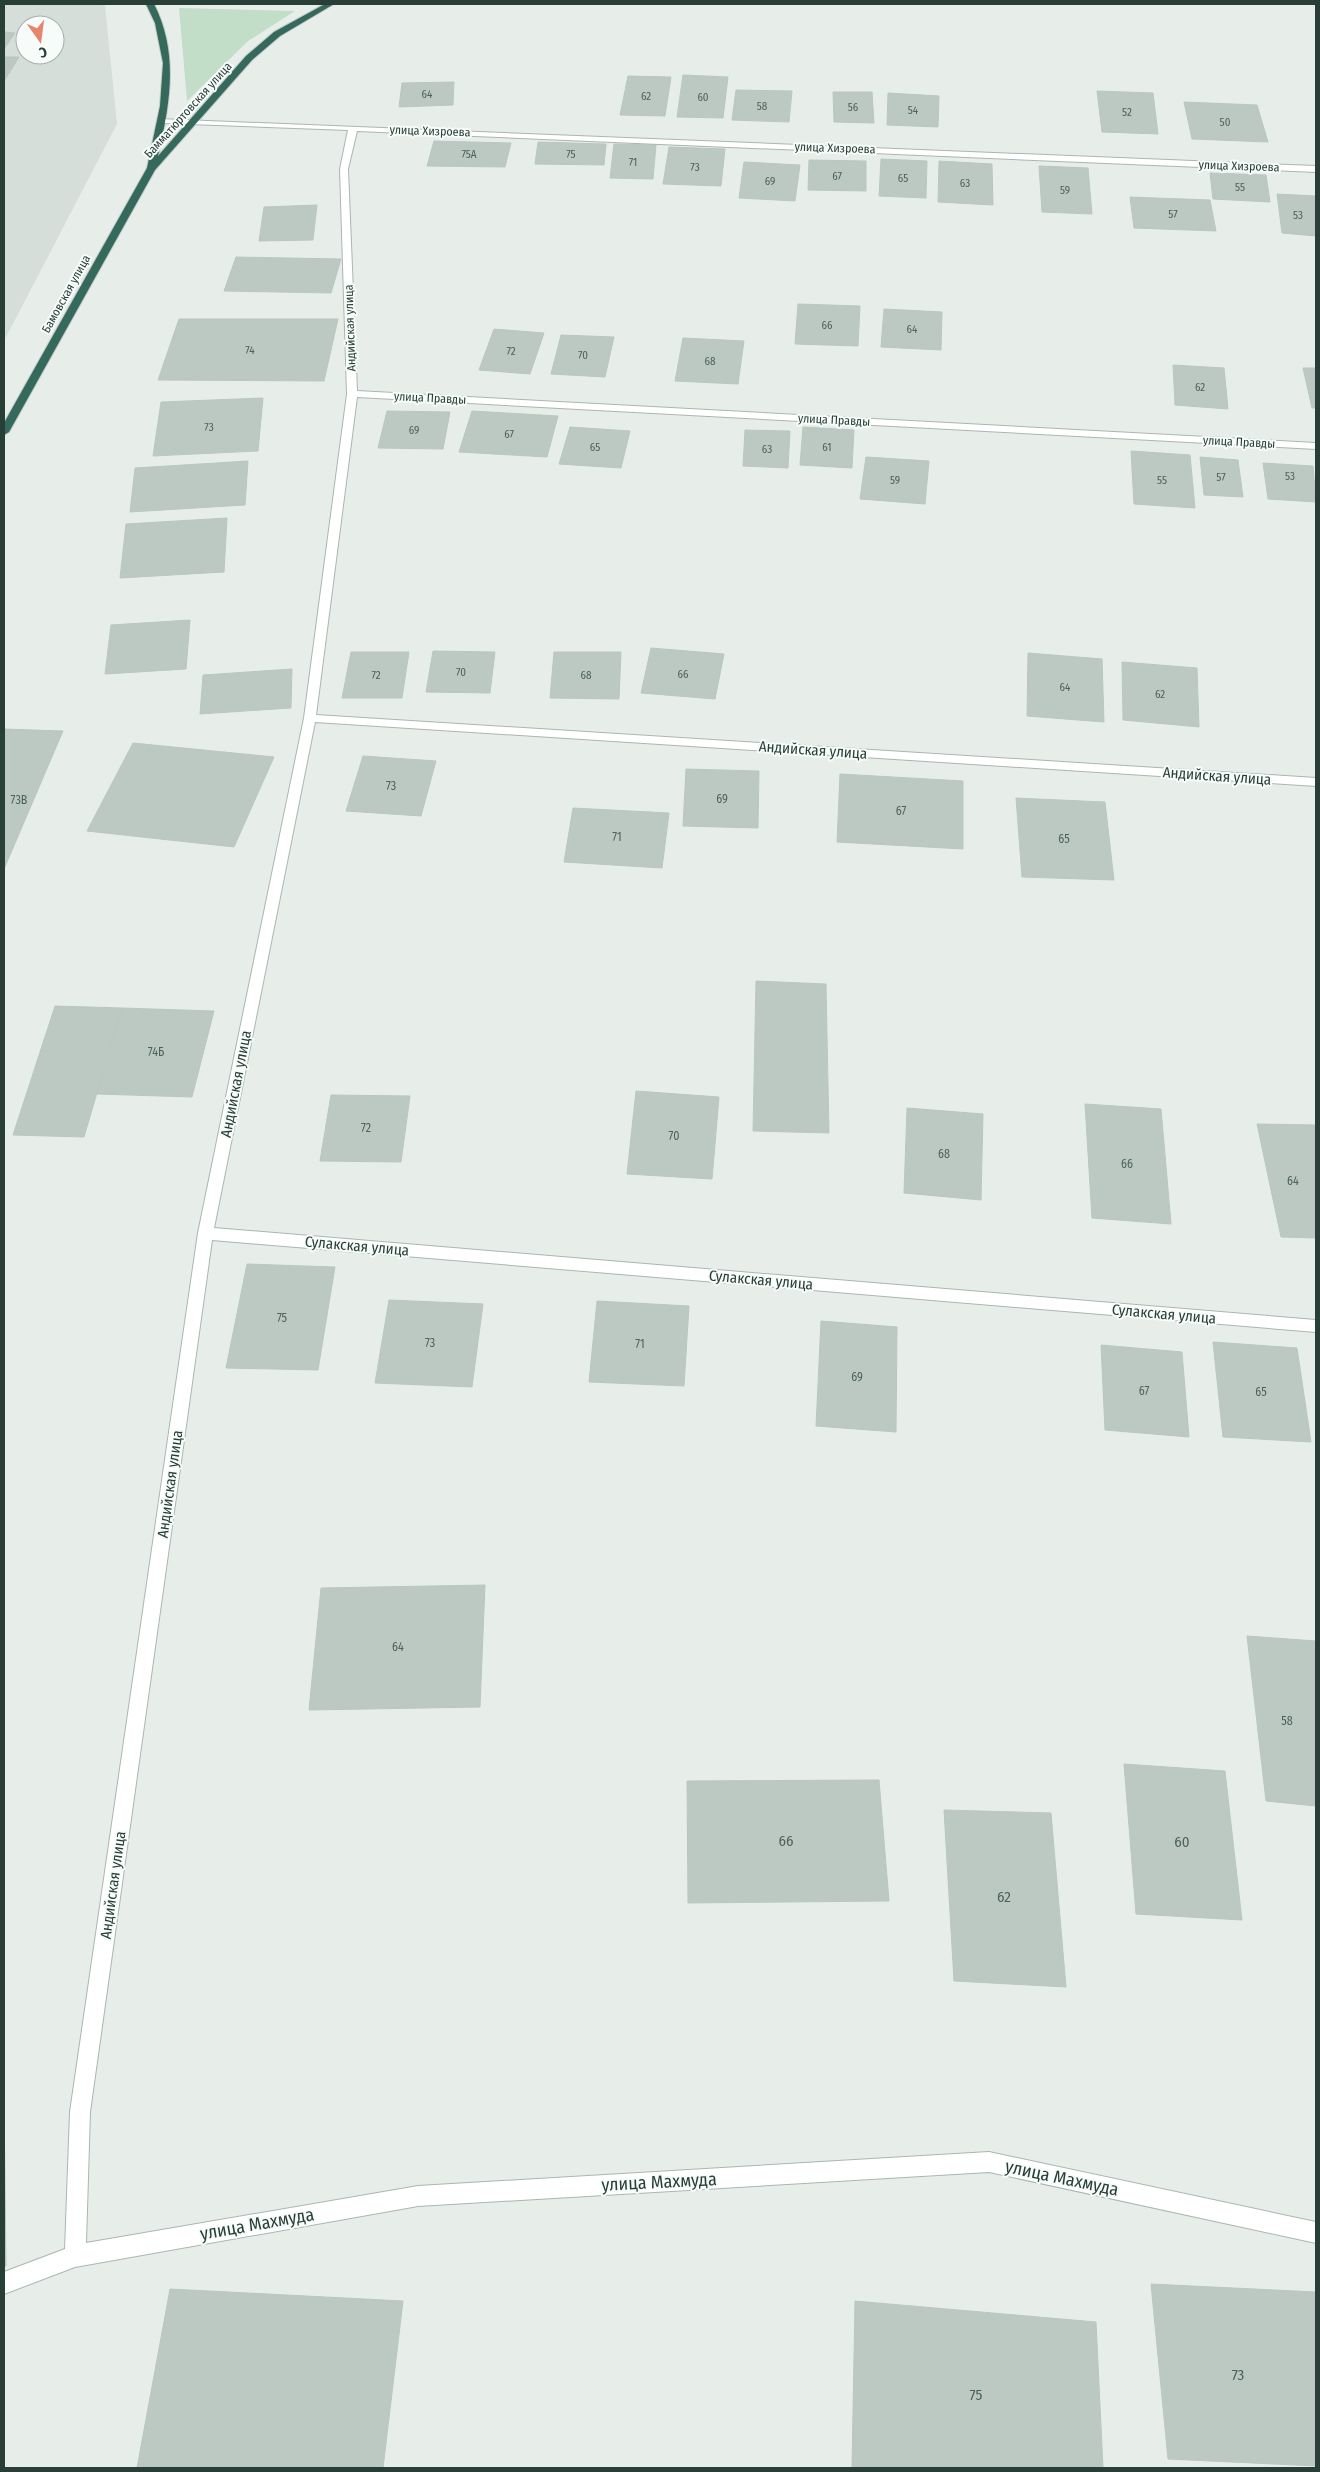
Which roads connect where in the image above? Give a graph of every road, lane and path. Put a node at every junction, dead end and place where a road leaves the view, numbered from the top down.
1 (150, 4) edge
2 (330, 4) edge
3 (162, 121) junction
4 (192, 122) junction
5 (353, 128) junction
6 (151, 169) junction
7 (1316, 169) edge
8 (352, 394) junction
9 (4, 432) edge
10 (1316, 446) edge
11 (310, 718) junction
12 (1316, 782) edge
13 (205, 1233) junction
14 (1316, 1326) edge
15 (1316, 2233) edge
16 (75, 2256) junction
17 (4, 2283) edge

1 - 3 highway, Бамматюртовская улица
2 - 4 highway, Бамматюртовская улица
3 - 4 street
3 - 6 highway, Бамматюртовская улица
4 - 5 street
4 - 6 highway, Бамматюртовская улица
5 - 7 street, улица Хизроева
5 - 8 street, Андийская улица
6 - 9 highway, Бамовская улица
8 - 10 street, улица Правды
8 - 11 street, Андийская улица
11 - 12 street, Андийская улица
11 - 13 street, Андийская улица
13 - 14 street, Сулакская улица
13 - 16 street, Андийская улица
15 - 16 street, улица Махмуда
16 - 17 street, улица Махмуда

